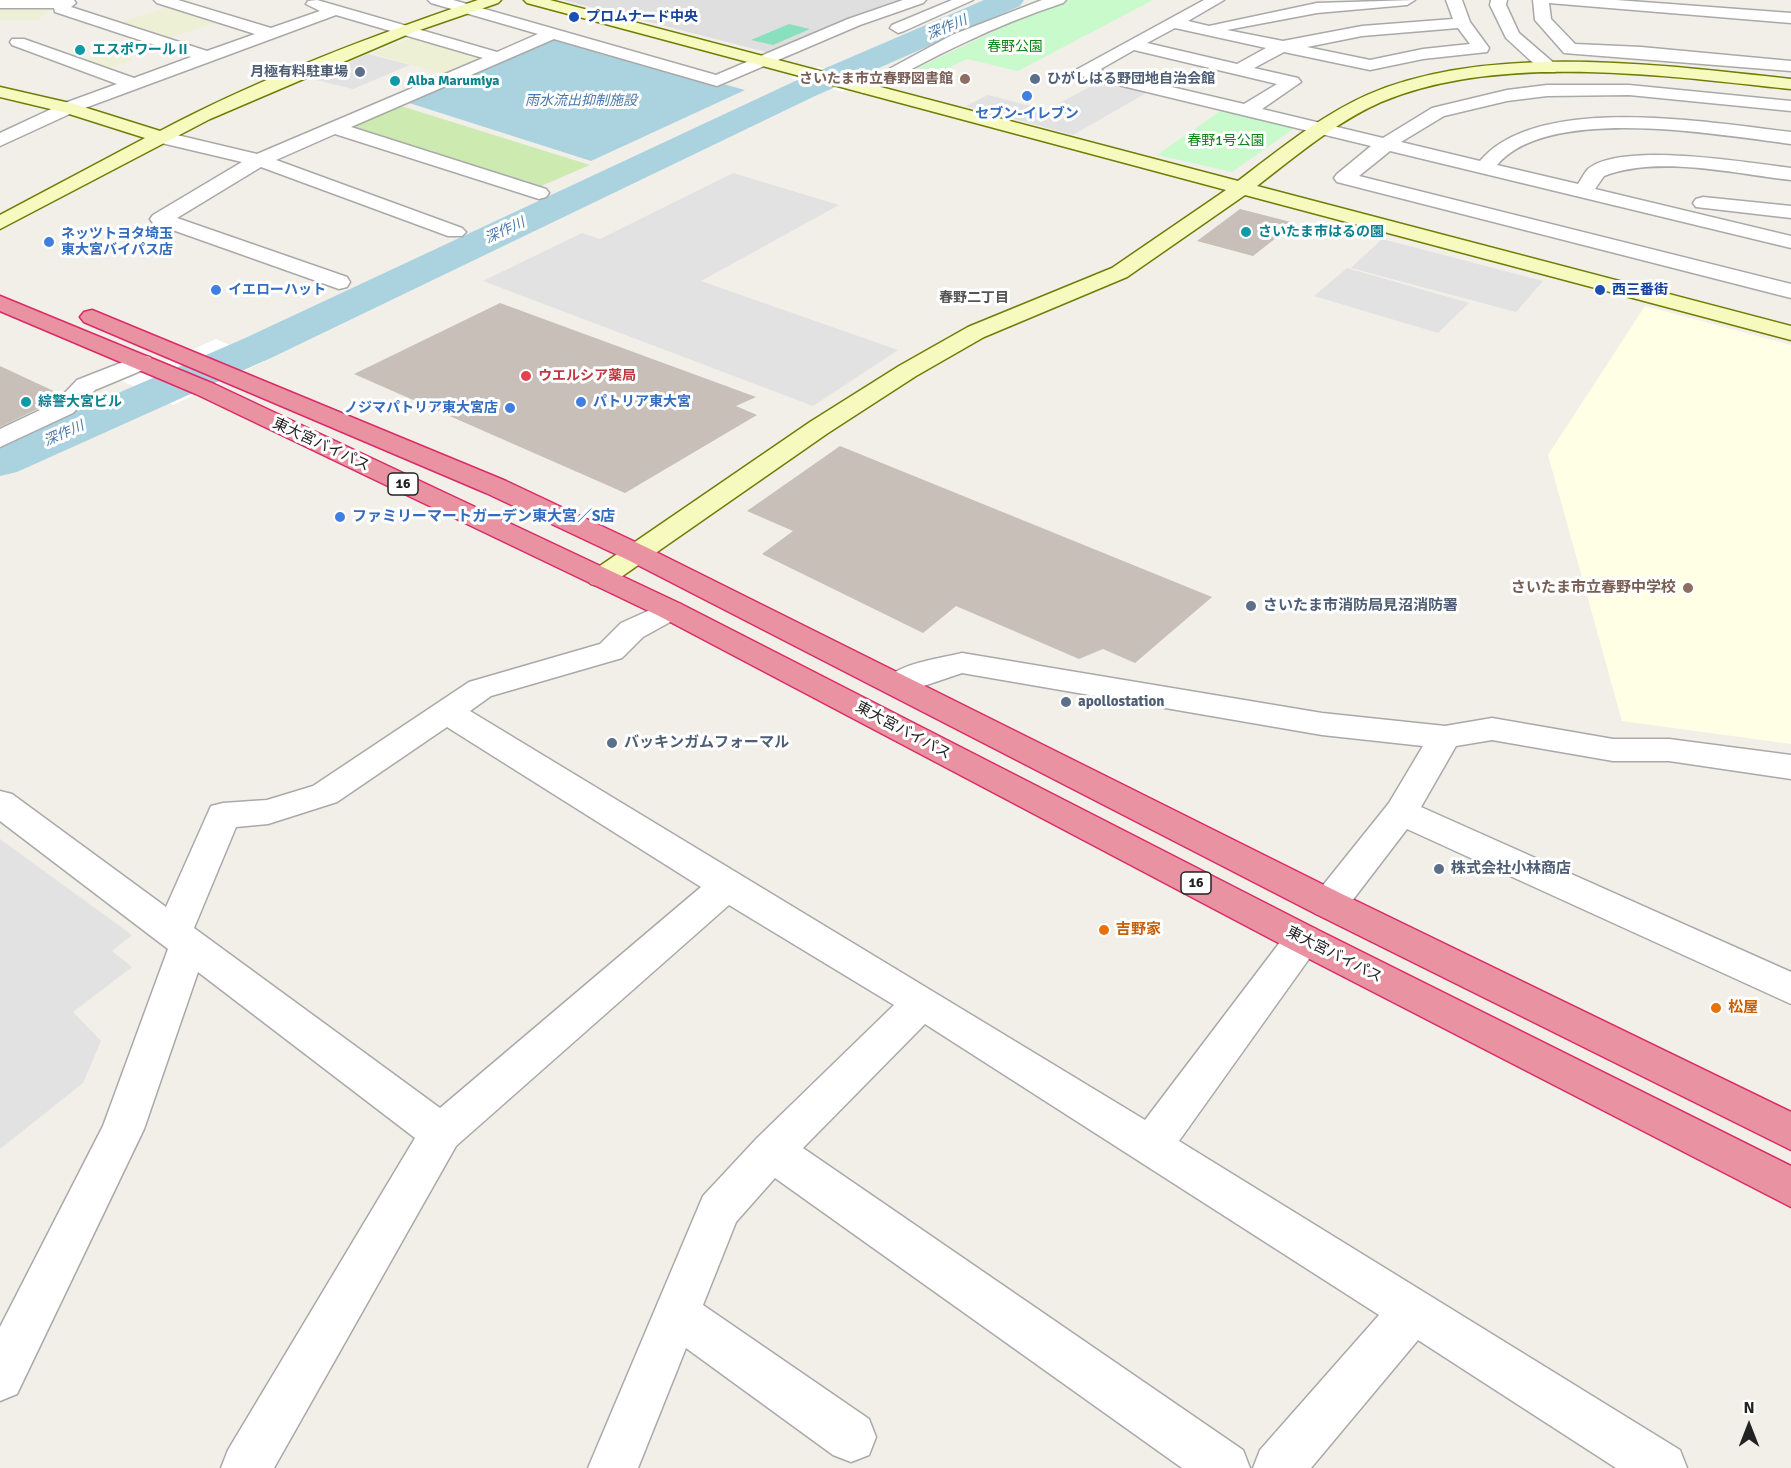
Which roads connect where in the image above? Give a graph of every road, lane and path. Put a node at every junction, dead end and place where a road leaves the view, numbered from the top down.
1 (162, 0) edge
2 (301, 0) edge
3 (436, 0) edge
4 (493, 0) edge
5 (532, 0) edge
6 (918, 0) edge
7 (965, 0) edge
8 (1058, 0) edge
9 (1216, 0) edge
10 (1407, 0) edge
11 (1437, 0) edge
12 (1499, 0) edge
13 (1541, 0) edge
14 (1554, 0) edge
15 (1717, 0) edge
16 (1454, 1) edge
17 (0, 3) edge
18 (1610, 3) junction
19 (67, 4) edge
20 (1791, 6) edge
21 (468, 9) junction
22 (336, 10) junction
23 (1504, 17) junction
24 (1791, 18) edge
25 (1620, 19) dead end
26 (1543, 20) junction
27 (1173, 23) junction
28 (1466, 29) junction
29 (405, 30) junction
30 (1209, 31) junction
31 (555, 33) junction
32 (272, 34) junction
33 (881, 35) dead end
34 (1512, 35) junction
35 (1631, 35) dead end
36 (18, 42) junction
37 (1133, 45) junction
38 (1280, 46) junction
39 (0, 49) edge
40 (1641, 52) junction
41 (207, 57) junction
42 (498, 57) junction
43 (764, 61) junction
44 (1791, 66) edge
45 (1549, 68) junction
46 (1240, 69) junction
47 (134, 84) junction
48 (1791, 84) edge
49 (859, 87) junction
50 (1574, 90) junction
51 (0, 92) edge
52 (1791, 106) edge
53 (68, 108) junction
54 (1246, 111) junction
55 (1612, 123) junction
56 (335, 128) junction
57 (1320, 130) junction
58 (160, 137) junction
59 (1791, 138) edge
60 (0, 140) edge
61 (1386, 145) junction
62 (259, 160) junction
63 (1484, 168) junction
64 (1791, 174) edge
65 (1240, 188) junction
66 (1584, 191) junction
67 (539, 193) dead end
68 (1791, 213) edge
69 (0, 223) edge
70 (455, 232) dead end
71 (1671, 237) junction
72 (1791, 242) edge
73 (339, 282) dead end
74 (1791, 291) edge
75 (0, 303) edge
76 (75, 309) dead end
77 (1791, 333) edge
78 (147, 364) junction
79 (0, 439) edge
80 (638, 554) junction
81 (601, 578) junction
82 (670, 610) junction
83 (897, 685) junction
84 (446, 711) junction
85 (1445, 737) junction
86 (1791, 767) edge
87 (0, 803) edge
88 (1401, 813) junction
89 (728, 886) junction
90 (1329, 904) junction
91 (181, 939) junction
92 (1303, 939) junction
93 (1791, 989) edge
94 (922, 1002) junction
95 (1791, 1132) edge
96 (441, 1133) junction
97 (1151, 1146) junction
98 (772, 1151) junction
99 (1791, 1188) edge
100 (1412, 1312) junction
101 (676, 1313) junction
102 (0, 1377) edge
103 (851, 1437) dead end
104 (246, 1468) edge
105 (613, 1468) edge
106 (1225, 1468) edge
107 (1278, 1468) edge
108 (1662, 1468) edge

1 - 32 street
2 - 22 street
3 - 21 street
4 - 21 street
5 - 43 street
6 - 43 street
7 - 33 street
8 - 49 street
9 - 27 street
10 - 30 street
11 - 16 street
12 - 23 street
13 - 26 street
14 - 18 street
15 - 20 street
16 - 28 street
17 - 19 street
18 - 24 street
18 - 25 street
19 - 36 street
19 - 41 street
21 - 29 street
21 - 31 street
22 - 29 street
22 - 32 street
23 - 26 street
23 - 34 street
26 - 40 street
27 - 30 street
27 - 37 street
28 - 34 street
28 - 38 street
28 - 38 street
29 - 42 street
29 - 58 street
30 - 38 street
31 - 42 street
31 - 43 street
32 - 41 street
34 - 45 street
35 - 40 street
36 - 39 street
36 - 47 street
37 - 46 street
37 - 54 street
38 - 46 street
40 - 44 street
41 - 47 street
42 - 56 street
43 - 49 street
45 - 48 street
45 - 57 street
46 - 54 street
47 - 53 street
49 - 65 street
50 - 52 street
50 - 55 street
50 - 61 street
51 - 53 street
53 - 58 street
53 - 60 street
54 - 57 street
55 - 59 street
55 - 63 street
56 - 62 street
56 - 67 street
57 - 61 street
57 - 65 street
58 - 62 street
58 - 69 street
61 - 63 street
61 - 71 street
62 - 70 street
62 - 73 street
63 - 66 street
64 - 66 street
65 - 77 street
65 - 80 street
66 - 71 street
68 - 71 street
71 - 72 street
71 - 74 street
75 - 78 highway, 東大宮バイパス / 16
76 - 80 highway, 東大宮バイパス / 16
78 - 79 street
78 - 81 highway, 東大宮バイパス / 16
80 - 81 street
80 - 83 highway, 東大宮バイパス / 16
81 - 82 highway, 東大宮バイパス / 16
82 - 84 street
82 - 92 highway, 東大宮バイパス / 16
83 - 85 street
83 - 90 highway, 東大宮バイパス / 16
84 - 89 street
84 - 91 street
85 - 86 street
85 - 88 street
87 - 91 street
88 - 90 street
88 - 93 street
89 - 94 street
89 - 96 street
90 - 95 highway, 東大宮バイパス / 16
91 - 96 street
91 - 102 street
92 - 97 street
92 - 99 highway, 東大宮バイパス / 16
94 - 97 street
94 - 98 street
96 - 104 street
97 - 100 street
98 - 101 street
98 - 106 street
100 - 107 street
100 - 108 street
101 - 103 street
101 - 105 street

